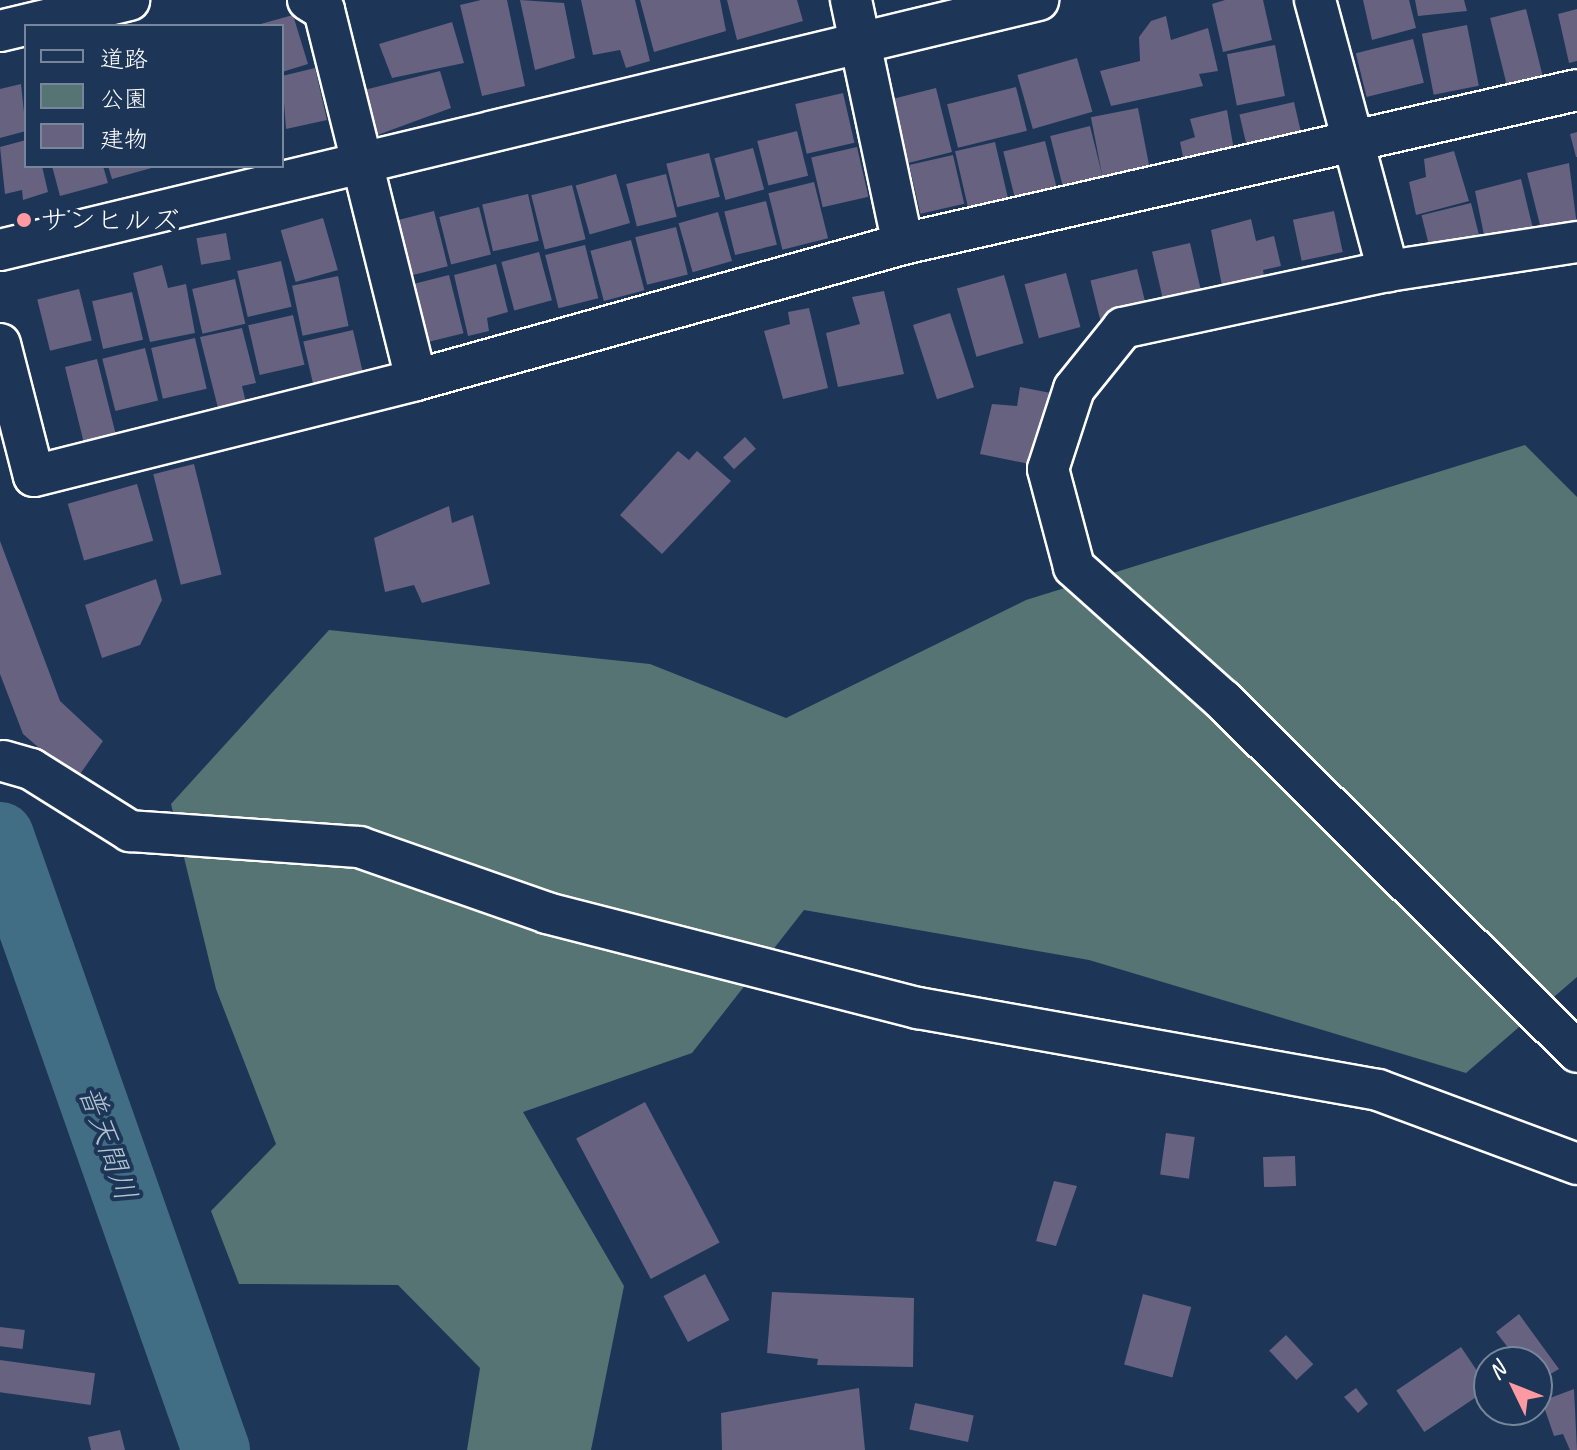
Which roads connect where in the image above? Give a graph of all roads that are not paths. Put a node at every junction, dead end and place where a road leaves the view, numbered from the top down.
1 (129, 0) edge
2 (308, 0) edge
3 (851, 0) edge
4 (1038, 0) edge
5 (1315, 0) edge
6 (29, 24) edge
7 (24, 25) edge
8 (0, 31) edge
9 (862, 43) junction
10 (1577, 90) edge
11 (1352, 147) junction
12 (361, 162) junction
13 (1577, 242) edge
14 (903, 244) junction
15 (0, 250) edge
16 (1388, 271) junction
17 (0, 344) edge
18 (416, 380) junction
19 (3, 761) dead end
20 (1577, 1051) edge
21 (1577, 1164) edge

1 - 6 street
2 - 12 street
3 - 9 street
4 - 9 street
5 - 11 street
7 - 8 street
9 - 12 street
9 - 14 street
10 - 11 street
11 - 14 street
11 - 16 street
12 - 15 street
12 - 18 street
13 - 16 street
14 - 18 street
16 - 20 street
17 - 18 street
19 - 21 street

